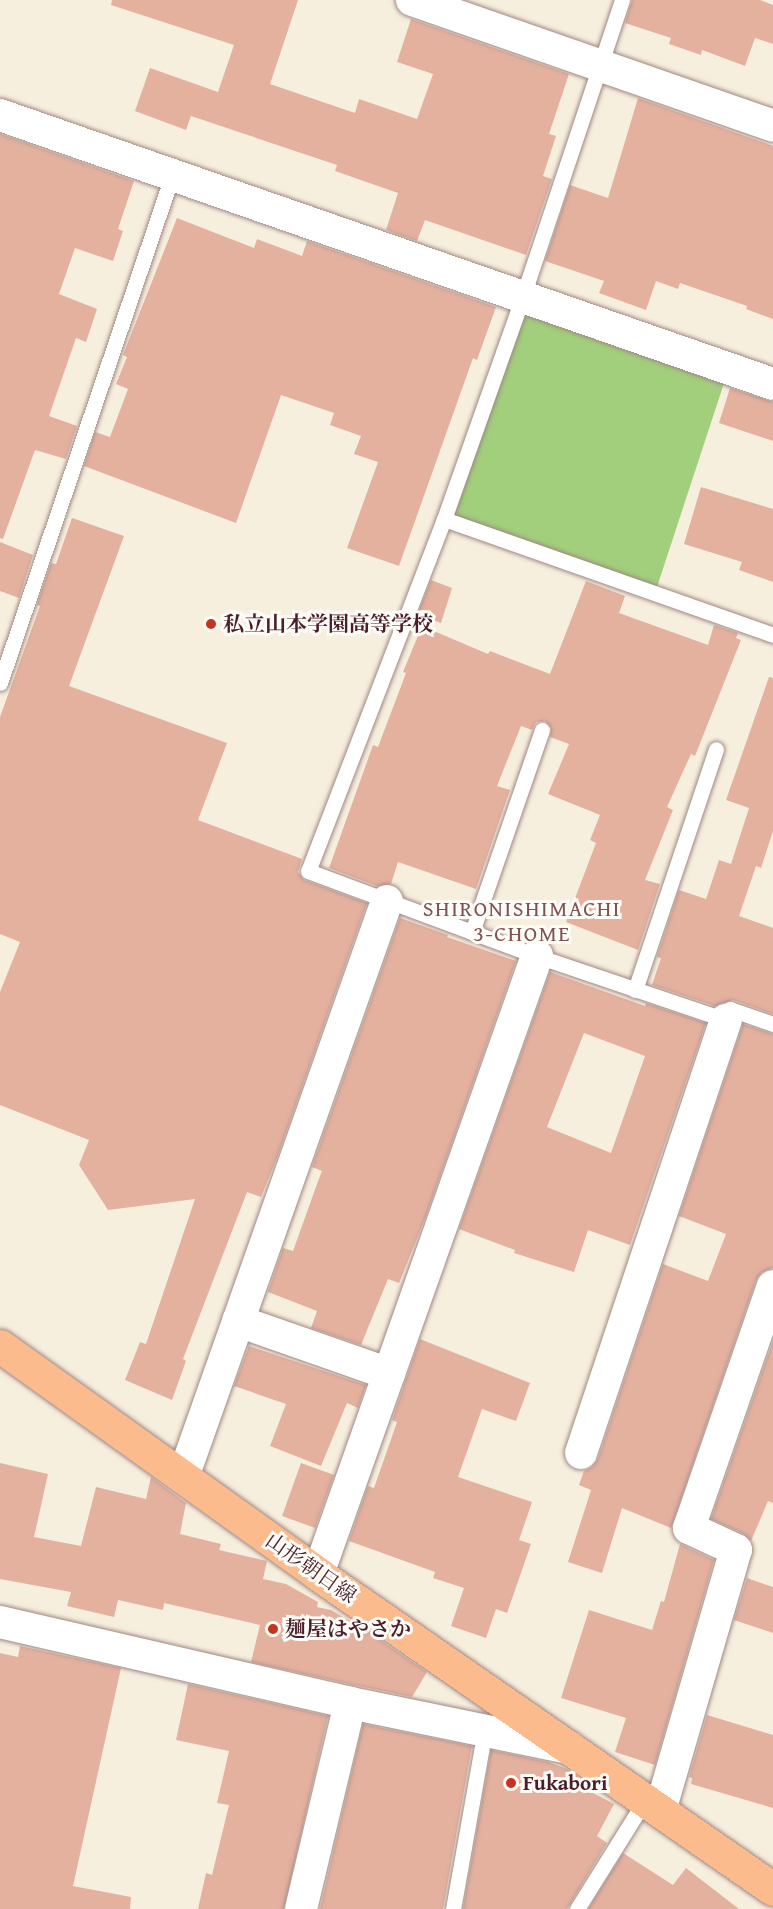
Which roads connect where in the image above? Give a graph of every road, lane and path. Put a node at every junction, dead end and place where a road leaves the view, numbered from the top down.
1 (412, 0) edge
2 (622, 0) edge
3 (600, 65) junction
4 (0, 115) edge
5 (773, 126) edge
6 (172, 176) junction
7 (523, 296) junction
8 (773, 384) edge
9 (444, 519) junction
10 (773, 635) edge
11 (0, 683) edge
12 (542, 730) dead end
13 (716, 748) dead end
14 (387, 901) junction
15 (472, 932) junction
16 (537, 956) junction
17 (635, 990) junction
18 (726, 1020) junction
19 (773, 1024) edge
20 (773, 1286) edge
21 (238, 1321) junction
22 (0, 1346) edge
23 (389, 1374) junction
24 (581, 1453) dead end
25 (183, 1477) junction
26 (318, 1574) junction
27 (0, 1623) edge
28 (350, 1703) junction
29 (485, 1730) junction
30 (572, 1748) junction
31 (652, 1805) junction
32 (773, 1889) edge
33 (301, 1909) edge
34 (453, 1909) edge
35 (577, 1909) edge

1 - 3 street
2 - 3 lane
3 - 5 street
3 - 7 lane
4 - 6 street
6 - 7 street
6 - 11 lane
7 - 8 street
7 - 9 lane
9 - 10 lane
9 - 14 lane
12 - 15 lane
13 - 17 lane
14 - 15 lane
14 - 21 street
15 - 16 lane
16 - 17 lane
16 - 23 street
17 - 18 lane
18 - 19 lane
18 - 24 street
20 - 31 street
21 - 23 street
21 - 25 street
22 - 25 main road, 山形朝日線
23 - 26 street
25 - 26 main road, 山形朝日線
26 - 30 main road, 山形朝日線
27 - 28 street
28 - 29 street
28 - 33 street
29 - 30 street
29 - 34 lane
30 - 31 main road, 山形朝日線
31 - 32 main road, 山形朝日線
31 - 35 lane

